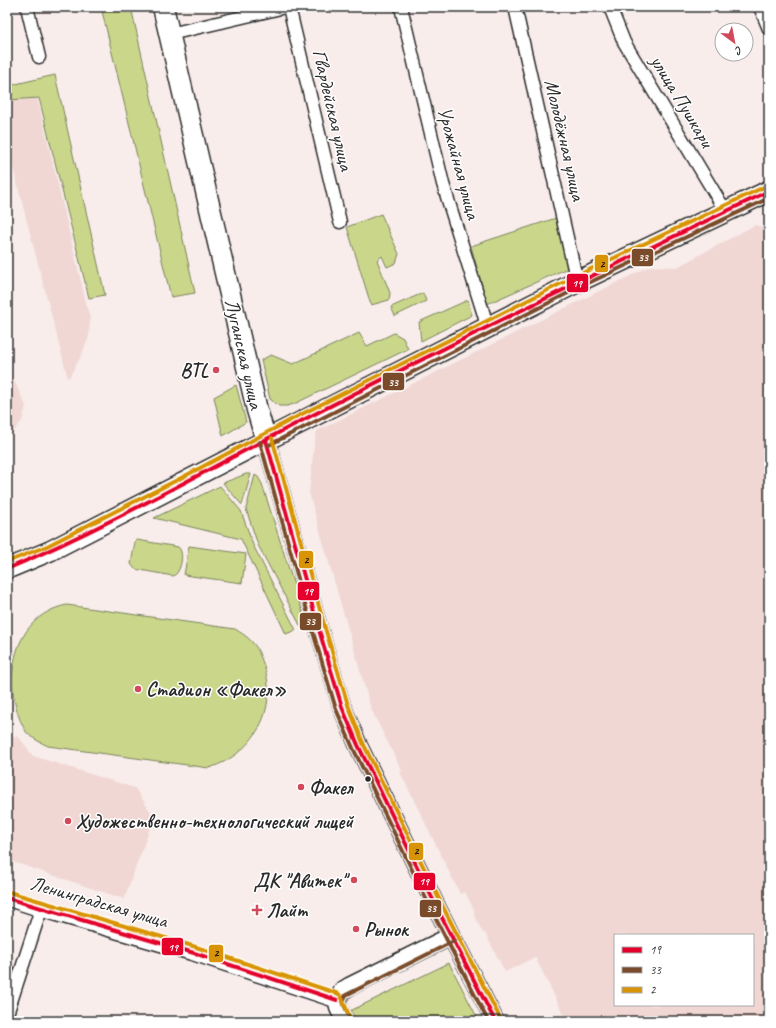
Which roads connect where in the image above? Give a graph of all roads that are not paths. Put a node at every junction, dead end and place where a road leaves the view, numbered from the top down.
1 (27, 7) edge
2 (163, 7) edge
3 (285, 7) edge
4 (289, 7) edge
5 (401, 7) edge
6 (515, 7) edge
7 (610, 7) edge
8 (760, 7) edge
9 (769, 29) edge
10 (170, 34) junction
11 (39, 57) dead end
12 (769, 191) edge
13 (726, 212) junction
14 (340, 222) dead end
15 (578, 282) junction
16 (487, 328) junction
17 (266, 440) junction
18 (7, 569) edge
19 (7, 898) edge
20 (41, 909) junction
21 (451, 936) junction
22 (338, 1000) junction
23 (7, 1014) edge
24 (345, 1021) edge
25 (494, 1021) edge

1 - 11 street
2 - 10 highway, Луганская улица
3 - 10 street
4 - 14 street, Гвардейская улица
5 - 16 street, Урожайная улица
6 - 15 street, Молодёжная улица
7 - 13 street, улица Пушкари
8 - 9 street
10 - 17 highway, Луганская улица
12 - 13 highway
13 - 15 highway
15 - 16 highway
16 - 17 highway
17 - 18 main road
17 - 21 main road, Луганская улица
19 - 20 street, Ленинградская улица
20 - 22 street, Ленинградская улица
20 - 23 street
21 - 22 main road
21 - 25 main road, Луганская улица
22 - 24 main road

